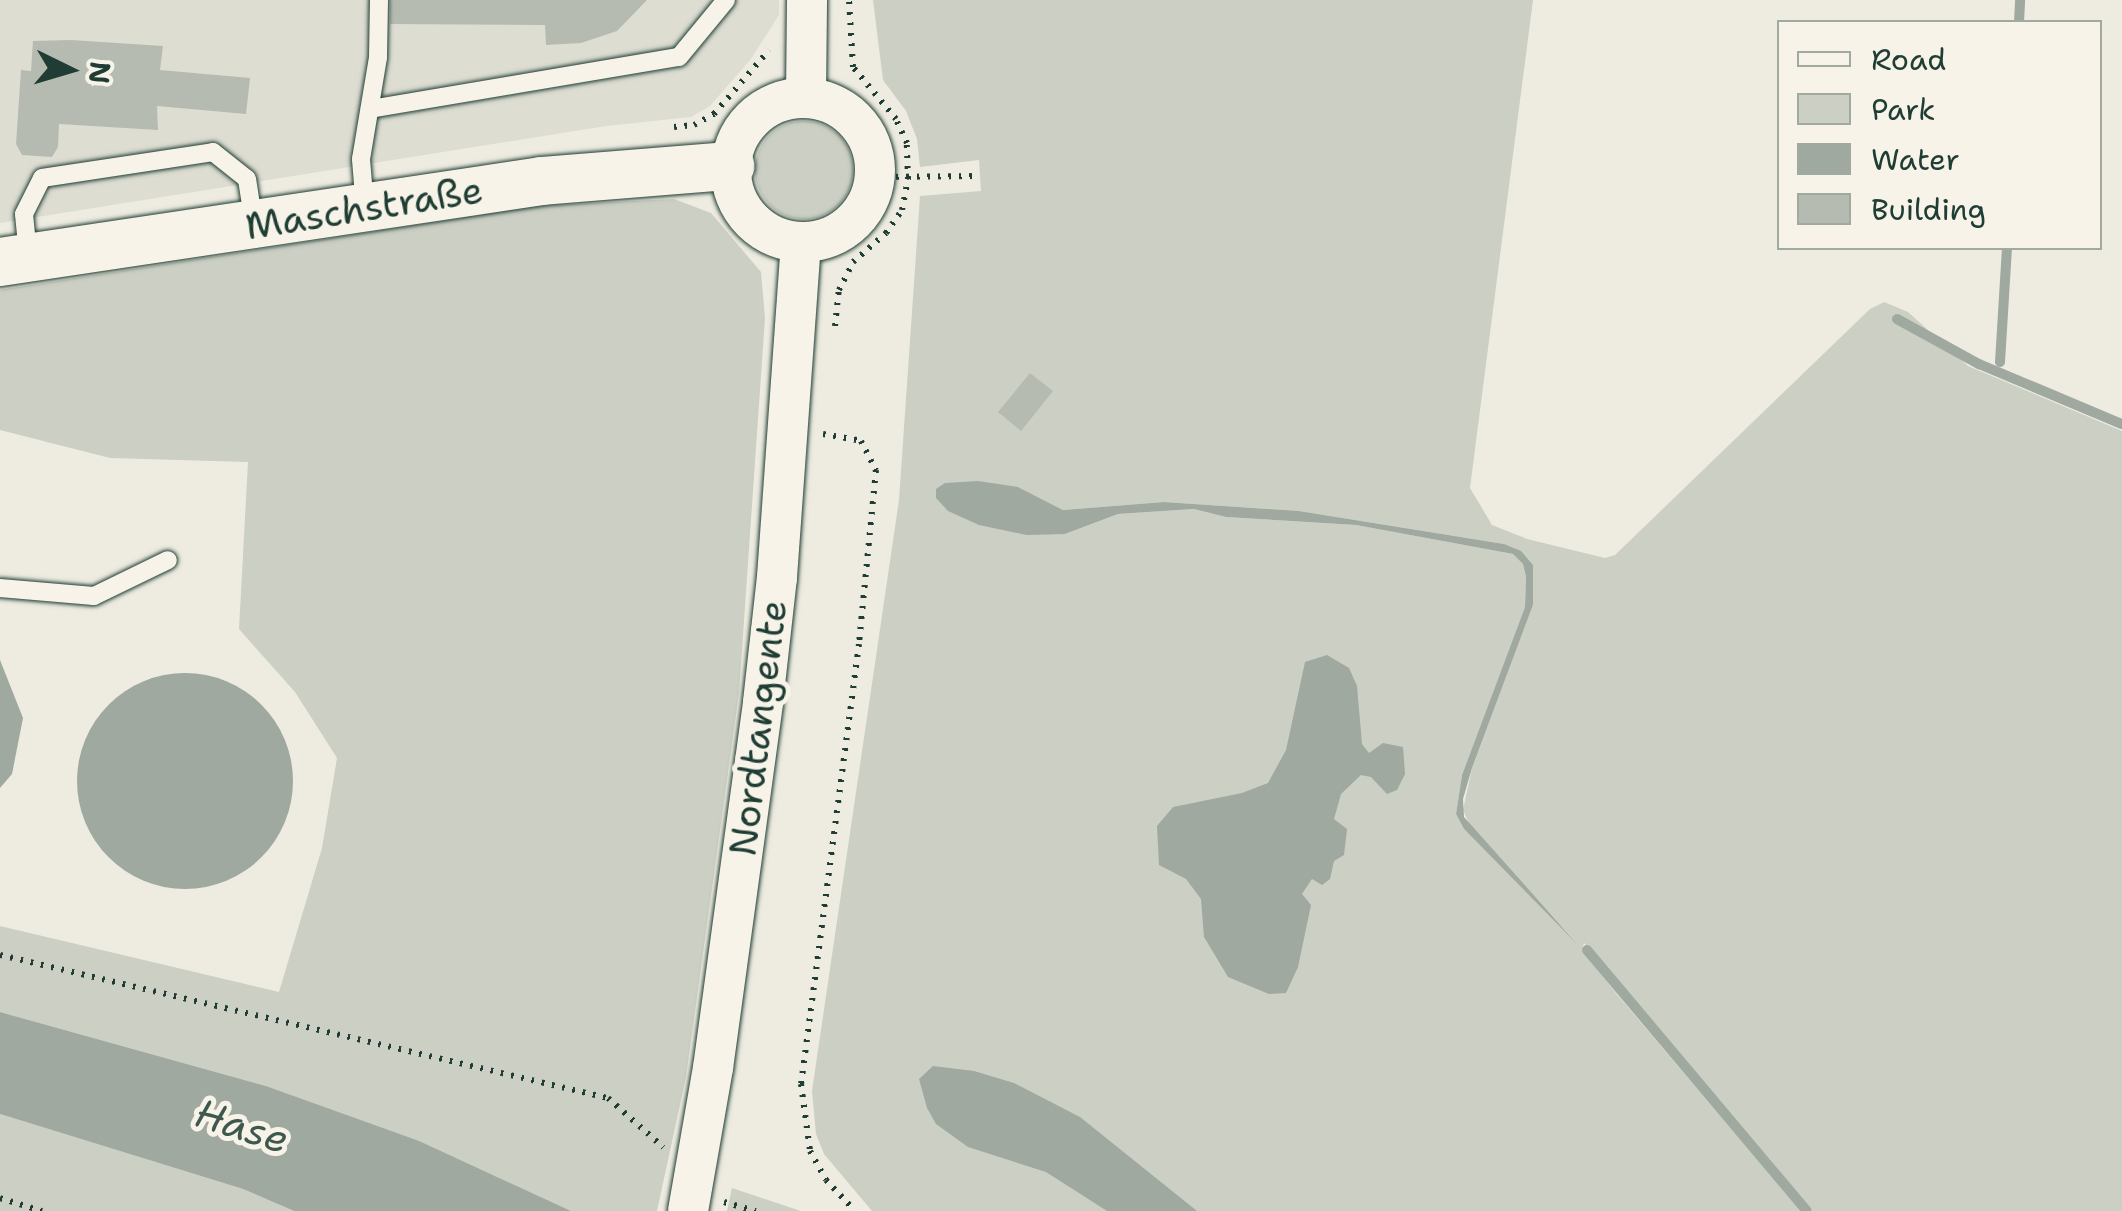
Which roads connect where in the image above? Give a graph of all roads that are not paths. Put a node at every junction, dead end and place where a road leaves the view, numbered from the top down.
1 (379, 0) edge
2 (726, 0) edge
3 (807, 0) edge
4 (806, 97) junction
5 (370, 110) junction
6 (730, 166) junction
7 (365, 208) junction
8 (254, 224) junction
9 (801, 242) junction
10 (14, 260) edge
11 (168, 560) dead end
12 (0, 588) edge
13 (690, 1194) edge

1 - 5 lane
2 - 5 lane
3 - 4 street
4 - 6 street
4 - 9 street
5 - 7 lane
6 - 7 main road, Maschstraße
6 - 9 street
7 - 8 main road, Maschstraße
8 - 10 main road, Maschstraße
8 - 10 lane
9 - 13 street, Nordtangente
11 - 12 lane

